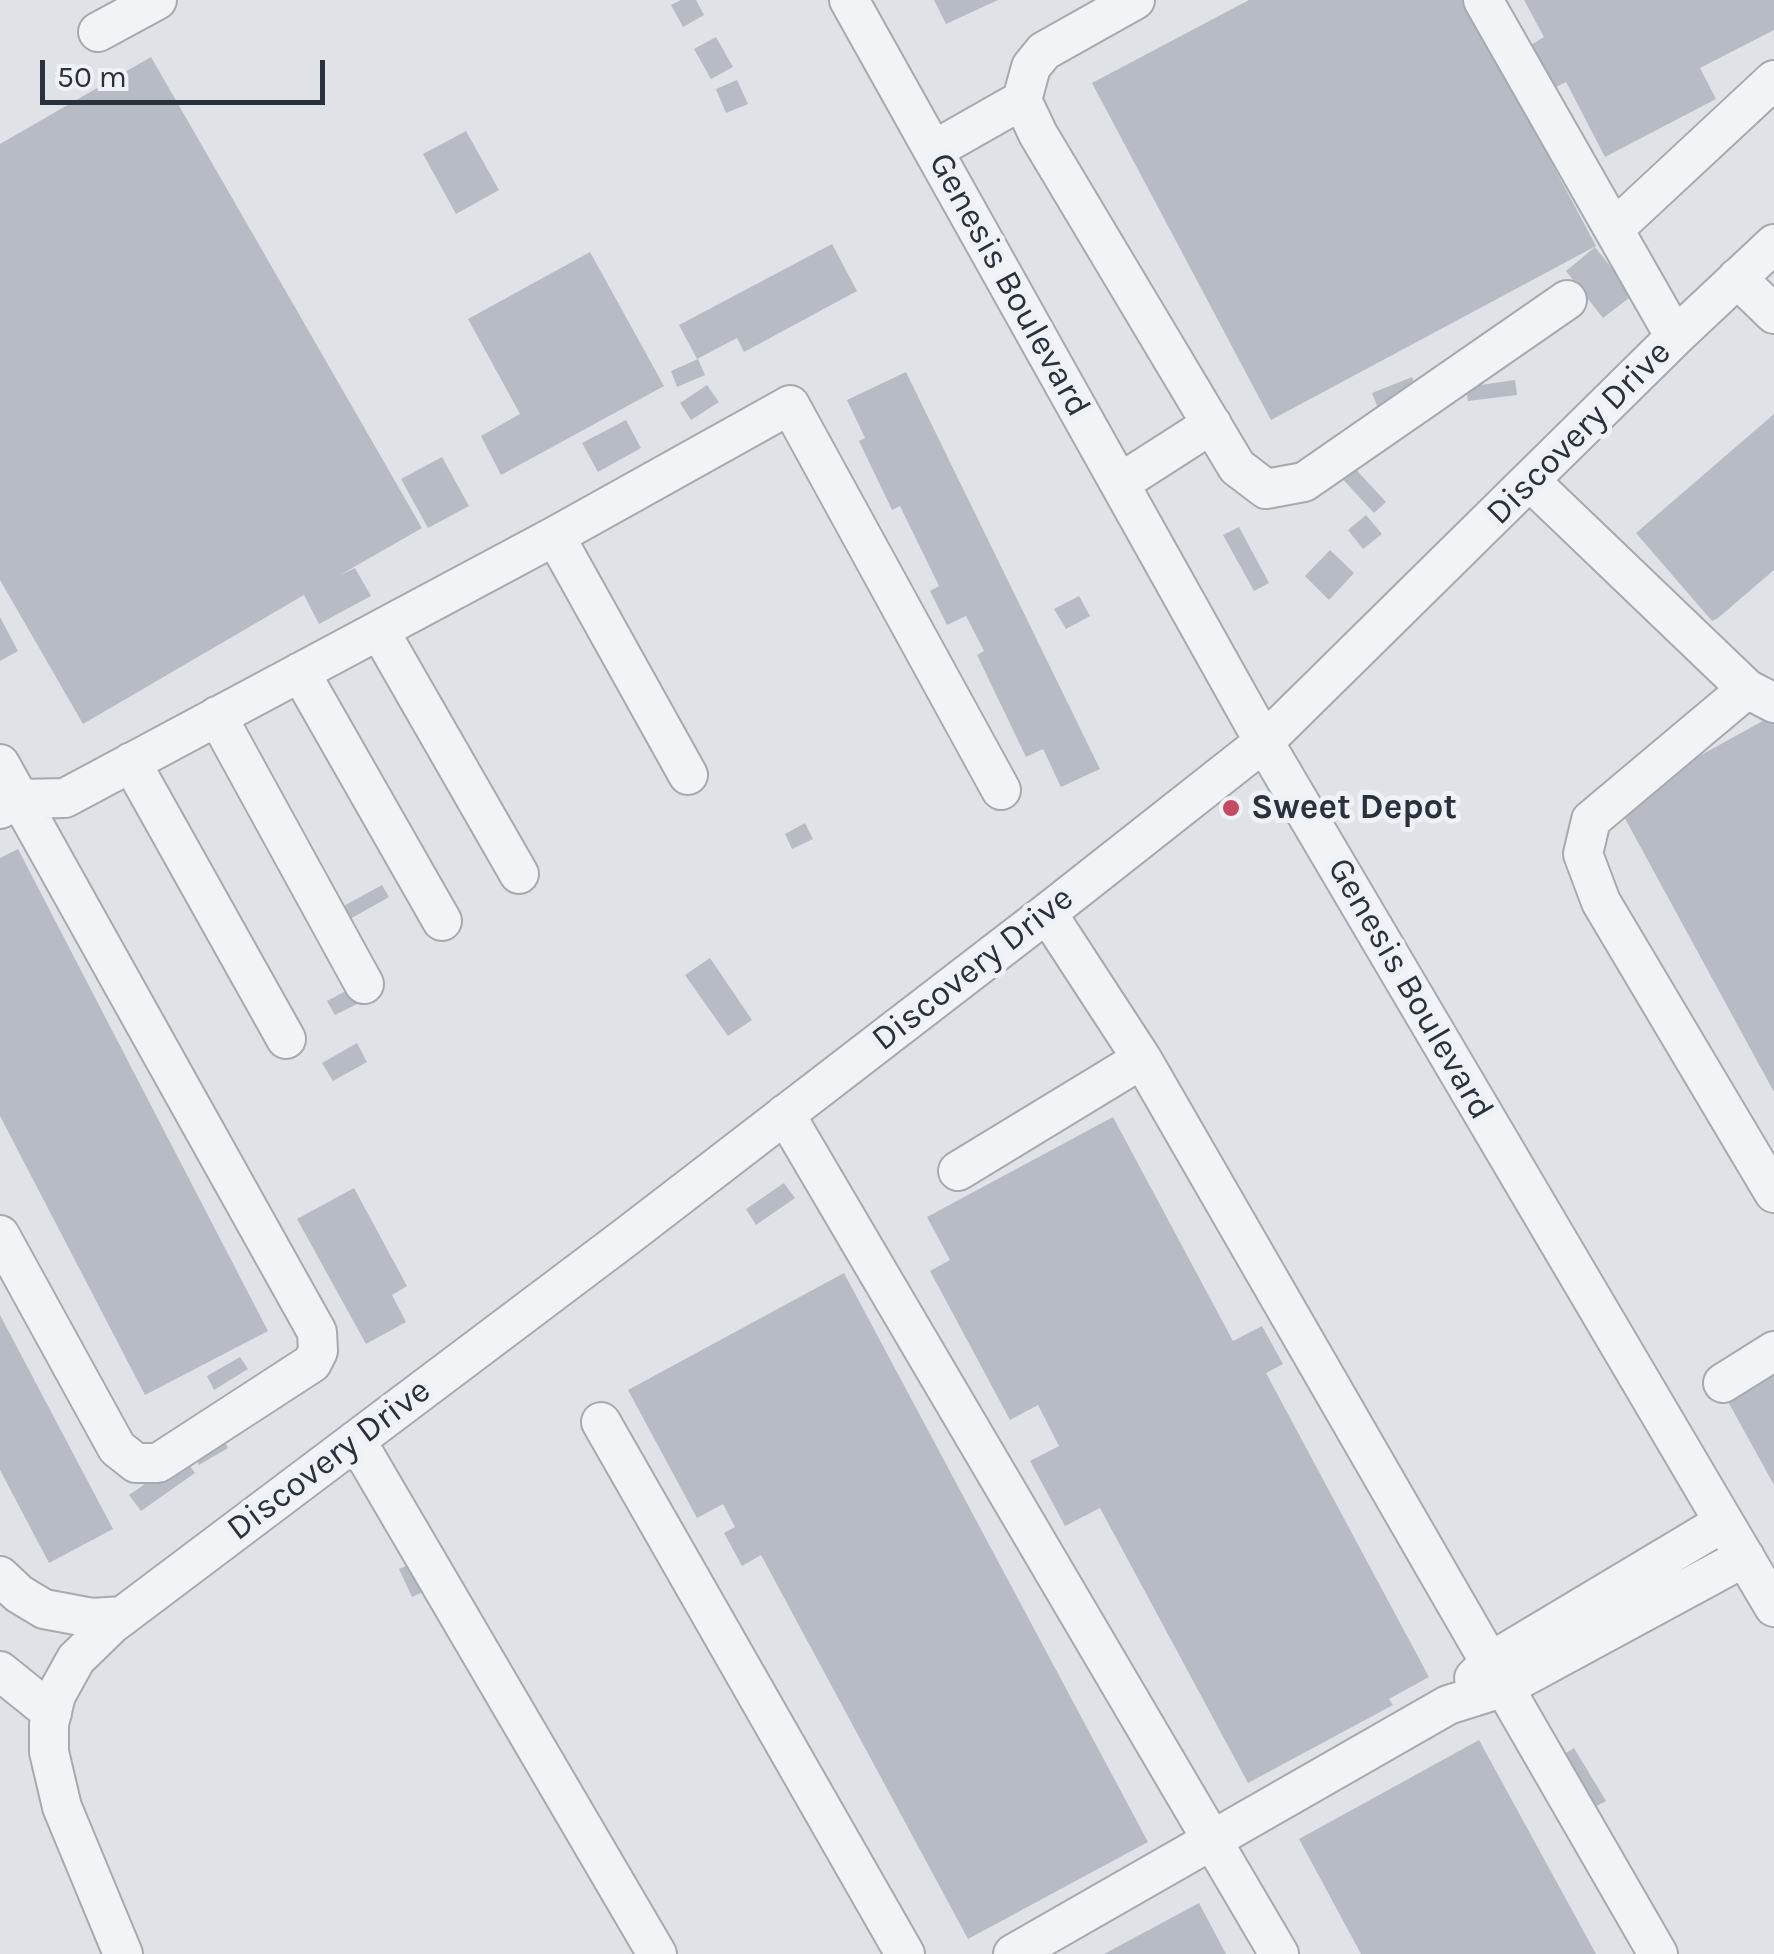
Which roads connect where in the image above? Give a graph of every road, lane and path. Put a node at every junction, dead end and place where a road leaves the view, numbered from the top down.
1 (157, 0) edge
2 (849, 0) edge
3 (1135, 0) edge
4 (1484, 0) edge
5 (98, 32) dead end
6 (1774, 80) edge
7 (1022, 100) junction
8 (934, 150) junction
9 (1614, 229) junction
10 (1774, 244) edge
11 (1737, 278) junction
12 (1567, 300) dead end
13 (1774, 314) edge
14 (1675, 337) junction
15 (1212, 424) junction
16 (1530, 481) junction
17 (1120, 483) junction
18 (555, 536) junction
19 (378, 630) junction
20 (300, 672) junction
21 (1760, 696) edge
22 (217, 716) junction
23 (1264, 742) junction
24 (131, 762) junction
25 (0, 764) edge
26 (688, 775) dead end
27 (1001, 790) dead end
28 (10, 804) edge
29 (519, 874) dead end
30 (1047, 913) junction
31 (442, 921) dead end
32 (364, 984) dead end
33 (286, 1040) dead end
34 (1142, 1059) junction
35 (785, 1114) junction
36 (958, 1170) dead end
37 (1774, 1193) edge
38 (0, 1235) edge
39 (1774, 1351) edge
40 (1723, 1383) dead end
41 (601, 1422) dead end
42 (356, 1440) junction
43 (1724, 1522) junction
44 (1745, 1558) junction
45 (0, 1576) edge
46 (1774, 1607) edge
47 (117, 1620) junction
48 (0, 1636) edge
49 (0, 1671) edge
50 (1498, 1675) junction
51 (52, 1712) junction
52 (1212, 1840) junction
53 (123, 1954) edge
54 (657, 1954) edge
55 (906, 1954) edge
56 (1013, 1954) edge
57 (1279, 1954) edge
58 (1658, 1954) edge

1 - 5 street
2 - 8 street, Genesis Boulevard
3 - 7 street
4 - 9 street
6 - 9 street
7 - 8 street
7 - 15 street
8 - 17 street, Genesis Boulevard
9 - 14 street
10 - 11 street, Discovery Drive
11 - 13 street
11 - 14 street, Discovery Drive
12 - 15 street
14 - 16 street, Discovery Drive
15 - 17 street
16 - 21 street
16 - 23 street, Discovery Drive
17 - 23 street, Genesis Boulevard
18 - 19 street
18 - 26 street
18 - 27 street
19 - 20 street
19 - 29 street
20 - 22 street
20 - 31 street
21 - 37 street
22 - 24 street
22 - 32 street
23 - 30 street, Discovery Drive
23 - 43 street, Genesis Boulevard
24 - 28 street
24 - 33 street
25 - 28 street
28 - 38 street
30 - 34 street
30 - 35 street, Discovery Drive
34 - 36 street
34 - 50 street
35 - 42 street, Discovery Drive
35 - 52 street
39 - 40 street
41 - 55 street
42 - 47 street, Discovery Drive
42 - 54 street
43 - 44 street, Genesis Boulevard
43 - 50 street
44 - 46 street, Genesis Boulevard
44 - 50 street
45 - 47 street
47 - 51 street, Discovery Drive
48 - 49 street
49 - 51 street
50 - 52 street
50 - 58 street
51 - 53 street
52 - 56 street
52 - 57 street

